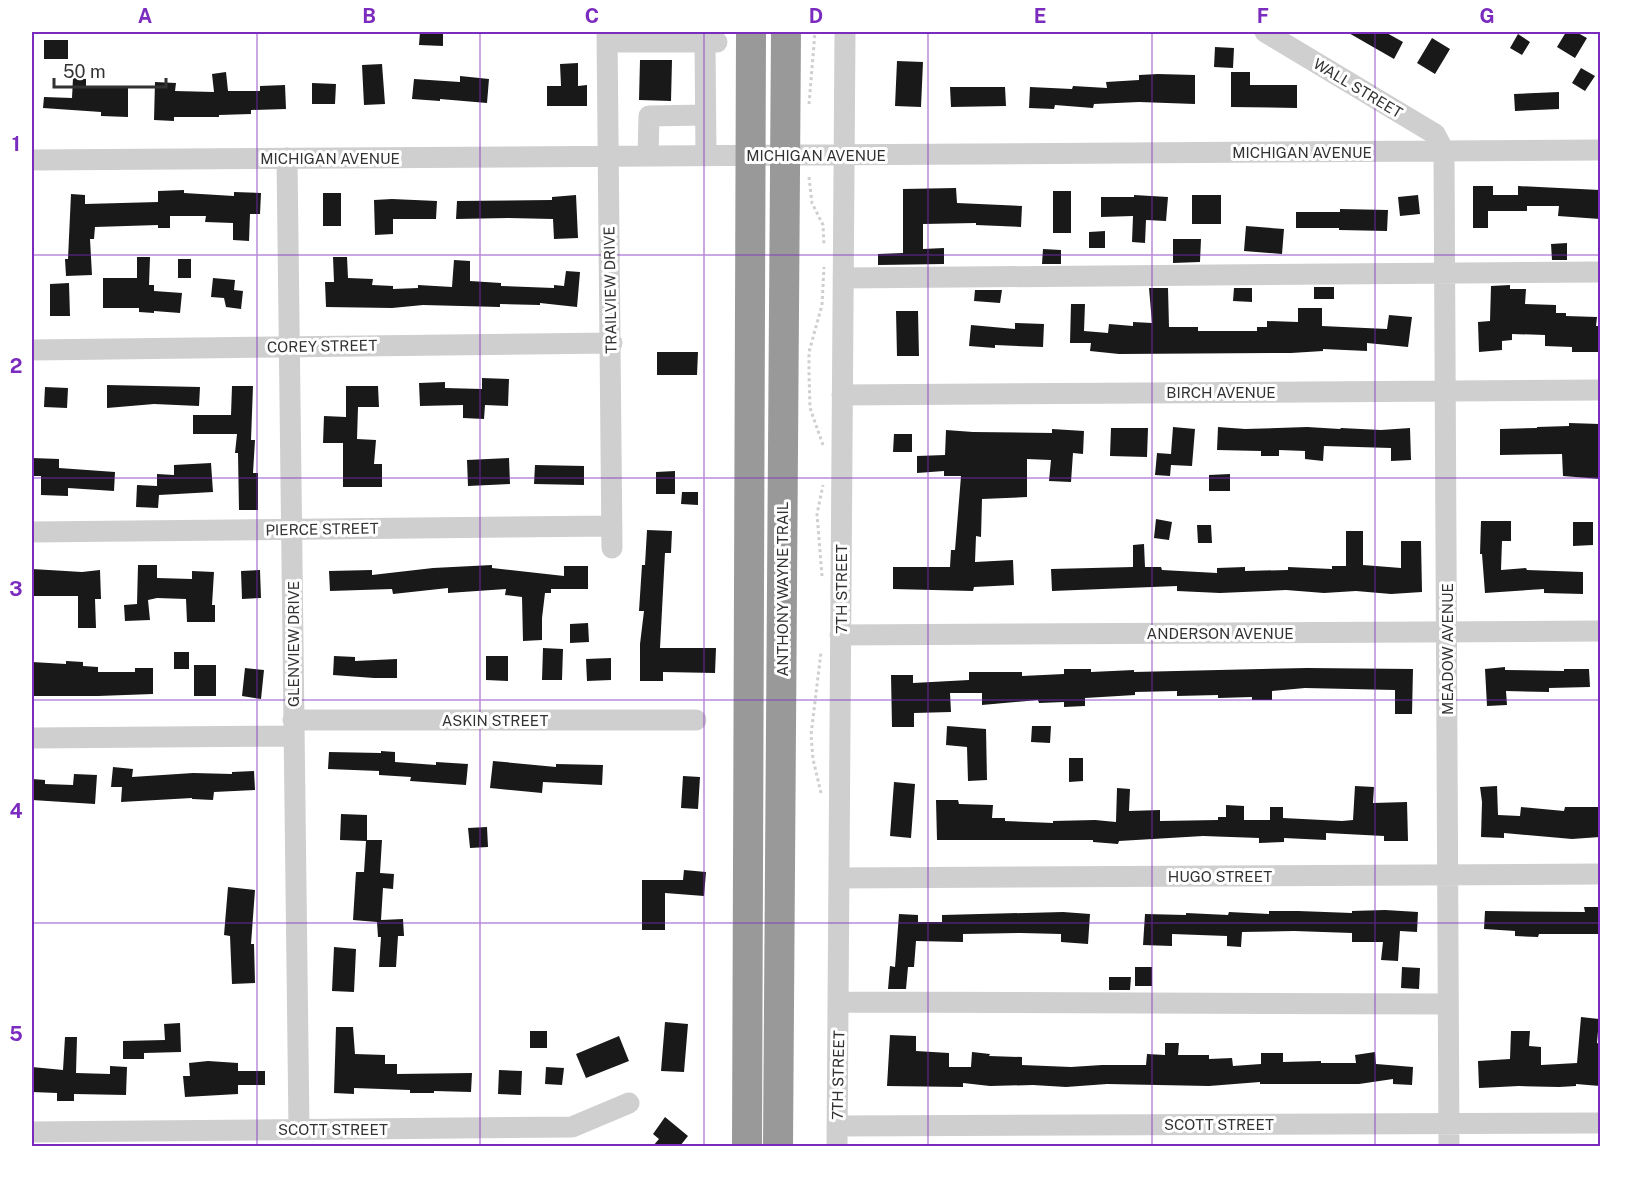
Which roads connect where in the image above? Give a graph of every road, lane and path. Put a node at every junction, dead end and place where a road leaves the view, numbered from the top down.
1 (751, 32) edge
2 (786, 32) edge
3 (815, 32) edge
4 (845, 32) edge
5 (1265, 32) edge
6 (607, 37) edge
7 (809, 110) dead end
8 (705, 115) junction
9 (1600, 150) edge
10 (1444, 151) junction
11 (786, 155) junction
12 (844, 155) junction
13 (608, 156) junction
14 (648, 156) junction
15 (706, 156) junction
16 (750, 156) junction
17 (288, 158) junction
18 (32, 160) edge
19 (809, 181) dead end
20 (824, 251) dead end
21 (824, 262) dead end
22 (1600, 272) edge
23 (1445, 273) junction
24 (843, 278) junction
25 (612, 343) junction
26 (289, 347) junction
27 (32, 350) edge
28 (1600, 390) edge
29 (1446, 391) junction
30 (842, 395) junction
31 (825, 454) dead end
32 (823, 483) dead end
33 (612, 526) junction
34 (293, 530) junction
35 (32, 532) edge
36 (612, 548) dead end
37 (822, 578) dead end
38 (1600, 631) edge
39 (1447, 633) junction
40 (840, 635) junction
41 (822, 648) dead end
42 (696, 720) dead end
43 (293, 728) junction
44 (32, 738) edge
45 (822, 797) dead end
46 (1600, 874) edge
47 (1448, 875) junction
48 (840, 878) junction
49 (838, 1002) junction
50 (1448, 1004) junction
51 (629, 1103) dead end
52 (1449, 1123) junction
53 (1600, 1123) edge
54 (299, 1129) junction
55 (32, 1132) edge
56 (837, 1136) edge
57 (747, 1146) edge
58 (778, 1146) edge
59 (1449, 1146) edge

1 - 16 highway
2 - 11 highway, ANTHONY WAYNE TRAIL
3 - 7 path
4 - 12 street, 7TH STREET
5 - 10 street, WALL STREET
6 - 8 street
6 - 13 street, TRAILVIEW DRIVE
8 - 14 street
8 - 15 street
9 - 10 street, MICHIGAN AVENUE
10 - 12 street, MICHIGAN AVENUE
10 - 23 street, MEADOW AVENUE
11 - 12 street, MICHIGAN AVENUE
11 - 16 street, MICHIGAN AVENUE
11 - 58 highway, ANTHONY WAYNE TRAIL
12 - 24 street, 7TH STREET
13 - 14 street, MICHIGAN AVENUE
13 - 17 street, MICHIGAN AVENUE
13 - 25 street, TRAILVIEW DRIVE
14 - 15 street, MICHIGAN AVENUE
15 - 16 street, MICHIGAN AVENUE
16 - 57 highway
17 - 18 street, MICHIGAN AVENUE
17 - 26 street, GLENVIEW DRIVE
19 - 20 path
21 - 31 path
22 - 23 street
23 - 24 street
23 - 29 street, MEADOW AVENUE
24 - 30 street, 7TH STREET
25 - 26 street, COREY STREET
25 - 33 street, TRAILVIEW DRIVE
26 - 27 street, COREY STREET
26 - 34 street, GLENVIEW DRIVE
28 - 29 street, BIRCH AVENUE
29 - 30 street, BIRCH AVENUE
29 - 39 street, MEADOW AVENUE
30 - 40 street, 7TH STREET
32 - 37 path
33 - 34 street, PIERCE STREET
33 - 36 street, TRAILVIEW DRIVE
34 - 35 street, PIERCE STREET
34 - 43 street, GLENVIEW DRIVE
38 - 39 street, ANDERSON AVENUE
39 - 40 street, ANDERSON AVENUE
39 - 47 street, MEADOW AVENUE
40 - 48 street, 7TH STREET
41 - 45 path
42 - 43 street, ASKIN STREET
43 - 44 street, ASKIN STREET
43 - 54 street, GLENVIEW DRIVE
46 - 47 street, HUGO STREET
47 - 48 street, HUGO STREET
47 - 50 street, MEADOW AVENUE
48 - 49 street, 7TH STREET
49 - 50 street
49 - 56 street, 7TH STREET
50 - 52 street, MEADOW AVENUE
51 - 54 street, SCOTT STREET
52 - 53 street, SCOTT STREET
52 - 56 street, SCOTT STREET
52 - 59 street, MEADOW AVENUE
54 - 55 street, SCOTT STREET

